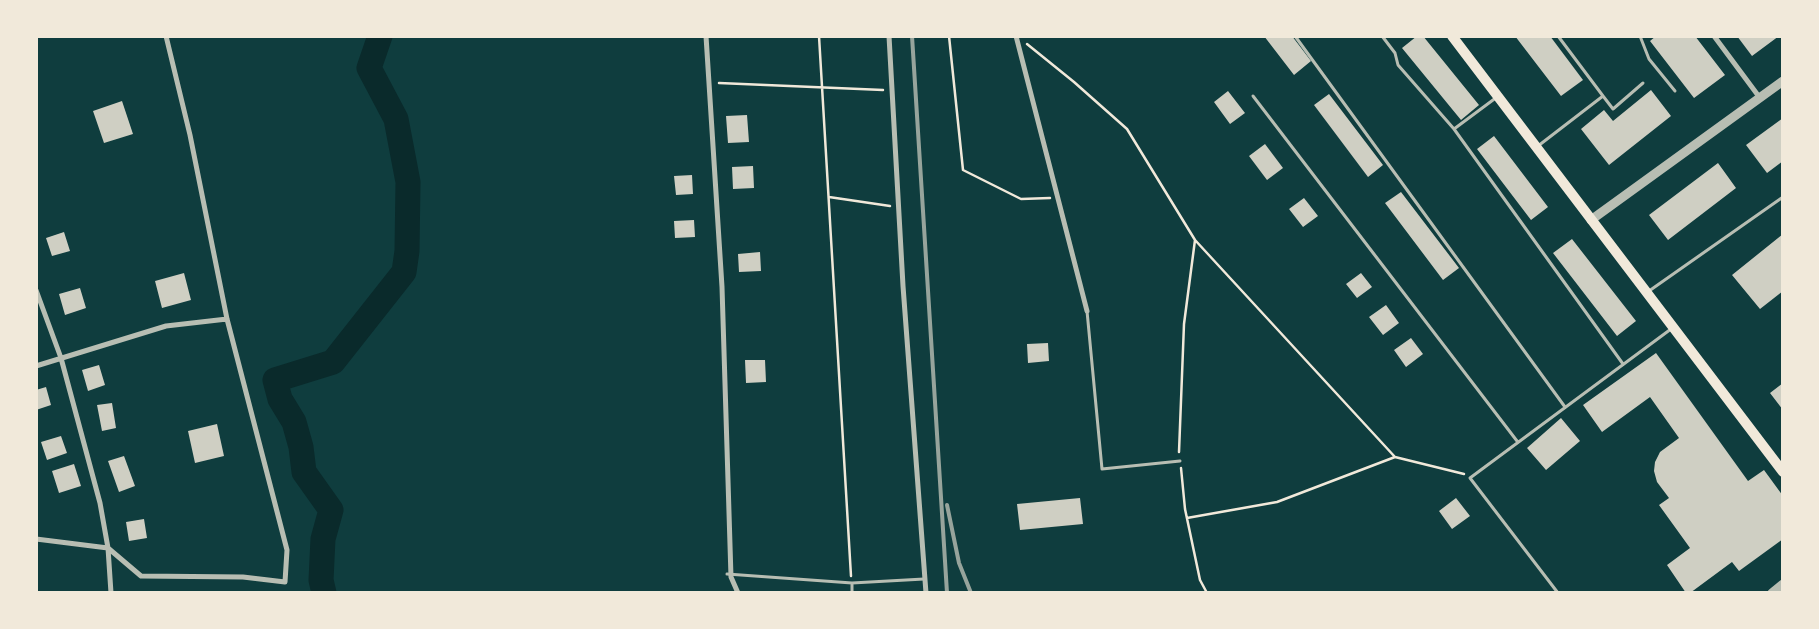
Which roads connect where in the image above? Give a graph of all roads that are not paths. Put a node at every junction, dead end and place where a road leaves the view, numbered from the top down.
1 (166, 36) edge
2 (706, 36) edge
3 (889, 36) edge
4 (1016, 36) edge
5 (1295, 36) edge
6 (1382, 36) edge
7 (1452, 36) edge
8 (1558, 36) edge
9 (1640, 36) edge
10 (1714, 36) edge
11 (1783, 81) edge
12 (1643, 83) dead end
13 (1675, 91) dead end
14 (1253, 96) dead end
15 (1603, 96) junction
16 (1497, 97) junction
17 (1760, 98) junction
18 (1454, 129) junction
19 (1536, 148) junction
20 (1783, 197) edge
21 (1591, 220) junction
22 (36, 290) edge
23 (1647, 293) junction
24 (1086, 311) joint
25 (227, 319) junction
26 (1674, 328) junction
27 (61, 358) junction
28 (1623, 364) junction
29 (36, 366) edge
30 (1565, 407) junction
31 (1518, 441) junction
32 (1180, 462) road end
33 (1783, 472) edge
34 (36, 538) edge
35 (108, 548) junction
36 (729, 574) junction
37 (925, 579) junction
38 (852, 583) junction
39 (1783, 584) edge
40 (111, 593) edge
41 (738, 593) edge
42 (852, 593) edge
43 (926, 593) edge
44 (1558, 593) edge
45 (1772, 593) edge

1 - 25 street
2 - 36 street
3 - 37 street
4 - 24 street
5 - 30 lane
6 - 18 lane
7 - 16 main road
8 - 15 lane
9 - 13 lane
10 - 17 street
11 - 17 street
12 - 15 lane
14 - 31 lane
15 - 19 lane
16 - 18 lane
16 - 19 main road
17 - 21 street
18 - 28 lane
19 - 21 main road
20 - 23 lane
21 - 23 main road
22 - 27 street
23 - 26 main road
24 - 32 lane
25 - 27 street
25 - 35 street
26 - 28 lane
26 - 33 main road
27 - 29 street
27 - 35 street
28 - 30 lane
30 - 31 lane
31 - 44 lane
34 - 35 street
35 - 40 street
36 - 38 lane
36 - 41 street
37 - 38 lane
37 - 43 street
38 - 42 lane
39 - 45 street

